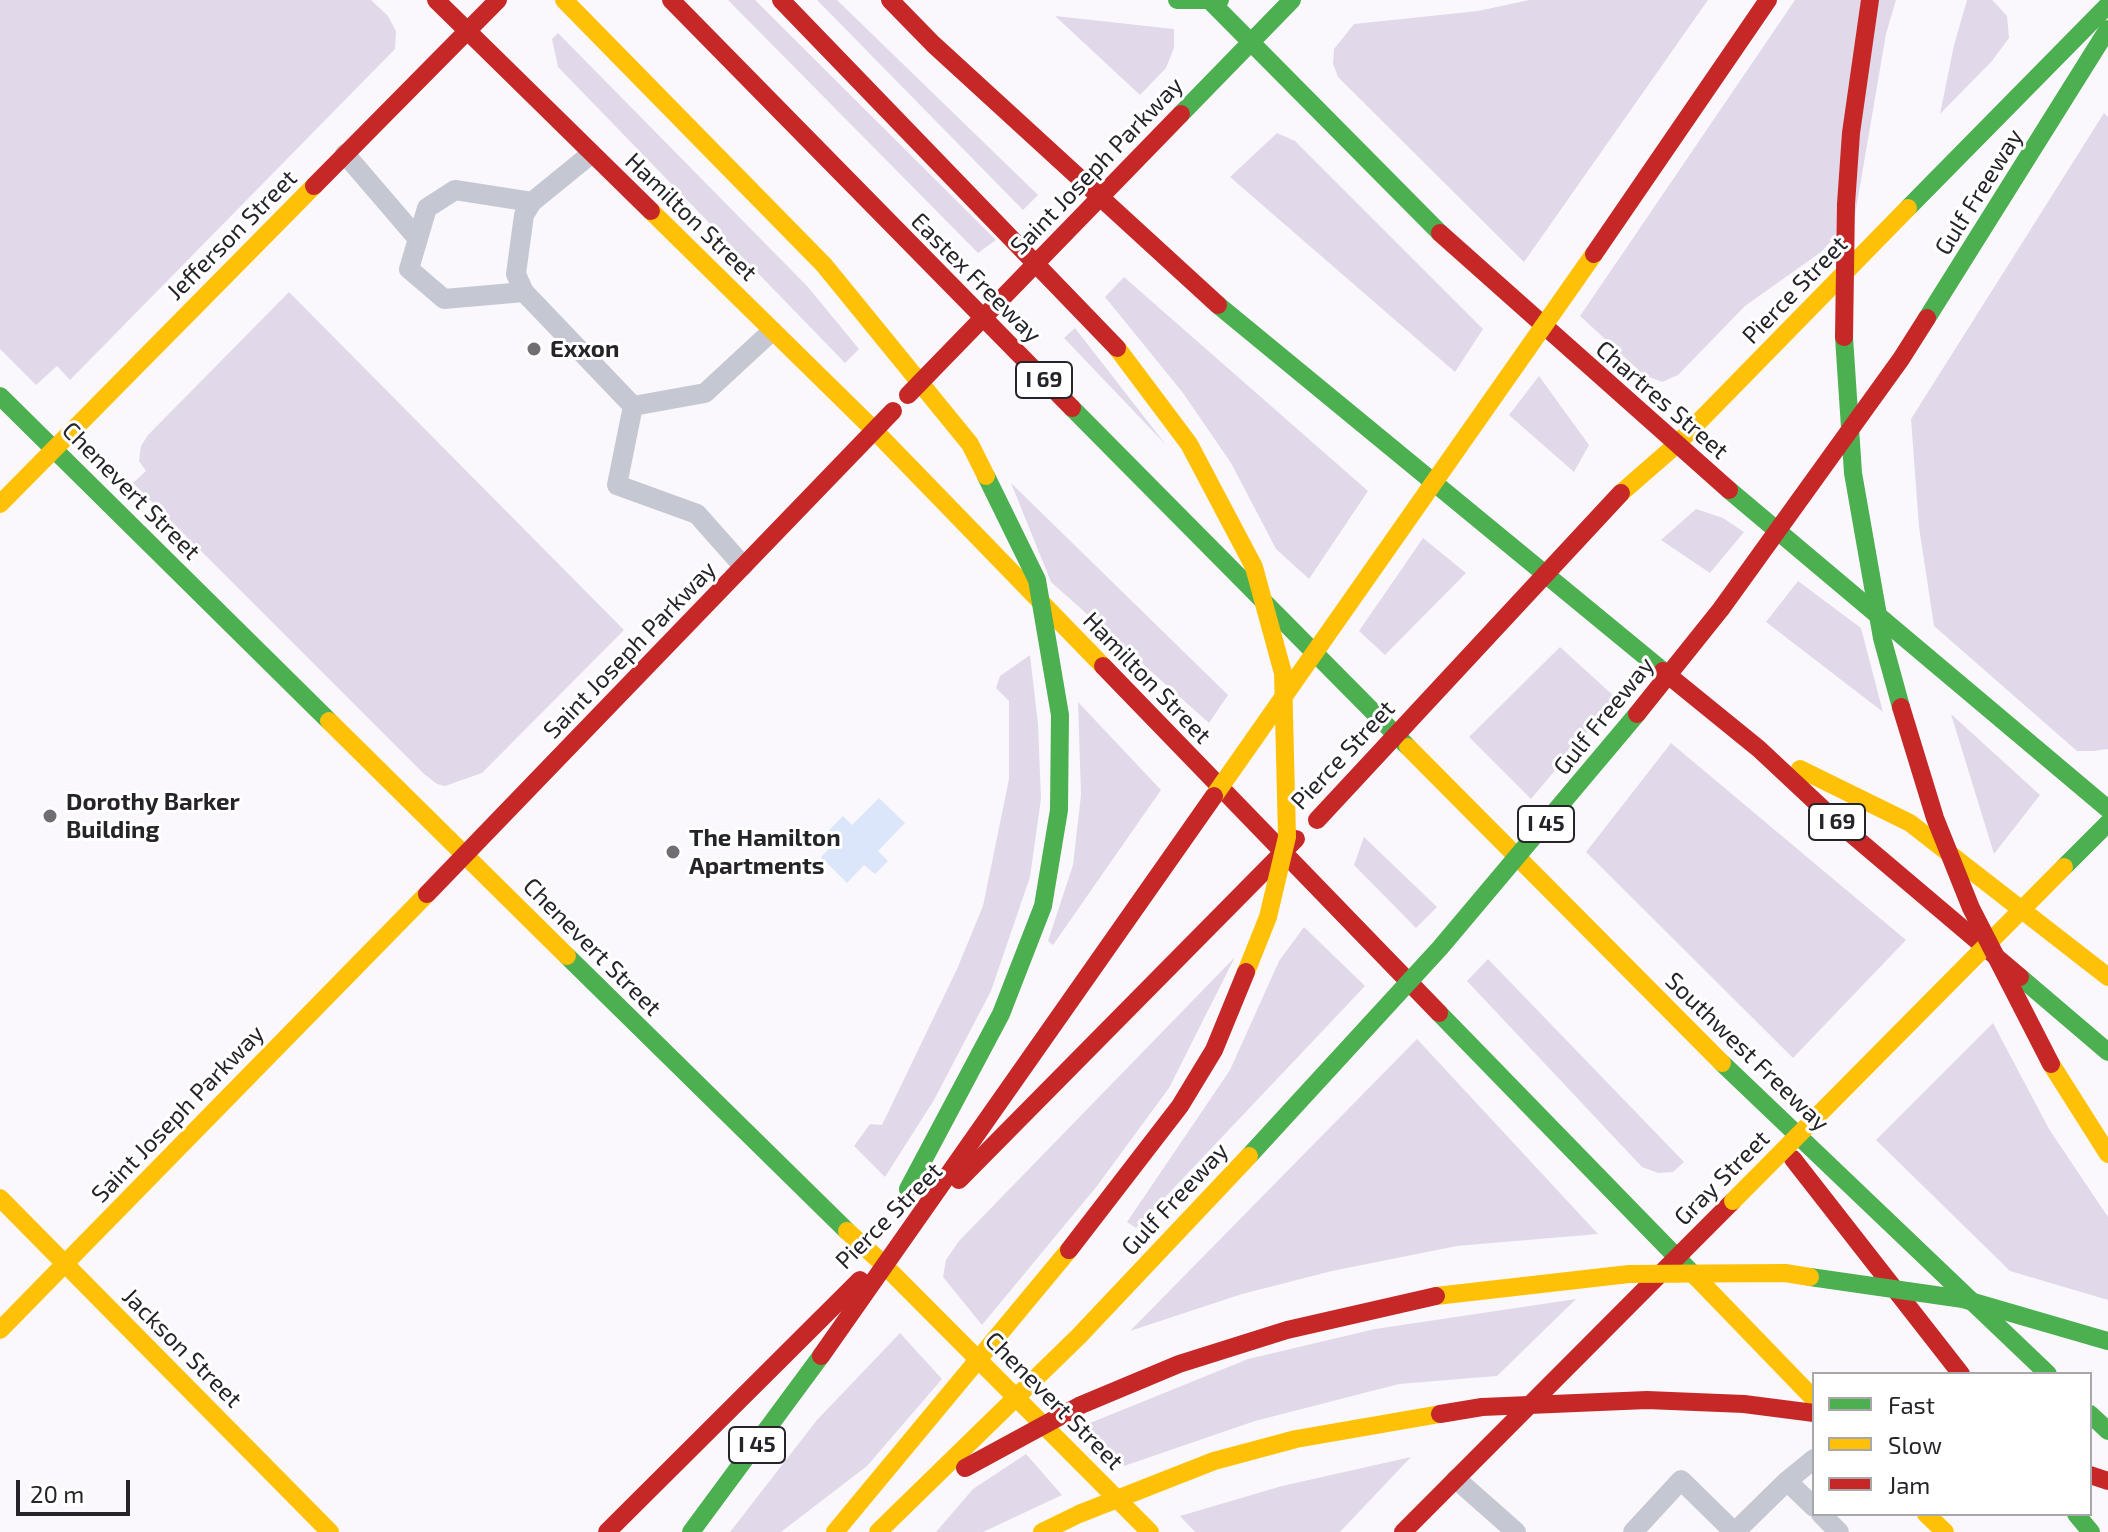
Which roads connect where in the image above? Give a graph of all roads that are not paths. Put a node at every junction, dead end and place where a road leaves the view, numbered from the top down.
1 (436, 0) edge
2 (498, 0) edge
3 (564, 0) edge
4 (671, 0) edge
5 (781, 0) edge
6 (890, 0) edge
7 (1177, 0) edge
8 (1209, 0) edge
9 (1220, 0) edge
10 (1292, 0) edge
11 (1768, 0) edge
12 (1870, 0) edge
13 (2108, 5) edge
14 (2108, 29) edge
15 (467, 31) junction
16 (1249, 42) junction
17 (345, 154) junction
18 (591, 154) junction
19 (532, 202) junction
20 (418, 239) junction
21 (524, 292) junction
22 (772, 331) junction
23 (0, 396) edge
24 (633, 406) junction
25 (874, 430) junction
26 (1676, 445) junction
27 (54, 449) junction
28 (0, 504) edge
29 (743, 566) junction
30 (1759, 749) junction
31 (1419, 757) joint
32 (2108, 809) edge
33 (2108, 823) edge
34 (1282, 852) junction
35 (465, 855) junction
36 (2108, 977) edge
37 (2108, 1052) edge
38 (1717, 1058) junction
39 (2108, 1154) edge
40 (0, 1198) edge
41 (900, 1205) dead end
42 (886, 1233) dead end
43 (1677, 1257) junction
44 (880, 1261) junction
45 (65, 1264) junction
46 (0, 1330) edge
47 (2108, 1341) edge
48 (821, 1356) junction
49 (1959, 1372) edge
50 (2046, 1372) edge
51 (1812, 1397) edge
52 (1812, 1413) edge
53 (2092, 1416) edge
54 (2108, 1431) edge
55 (1812, 1461) edge
56 (1456, 1479) junction
57 (1787, 1481) junction
58 (1812, 1508) edge
59 (1928, 1516) edge
60 (2078, 1516) edge
61 (330, 1532) edge
62 (607, 1532) edge
63 (691, 1532) edge
64 (835, 1532) edge
65 (863, 1532) edge
66 (878, 1532) edge
67 (1042, 1532) edge
68 (1150, 1532) edge
69 (1403, 1532) edge
70 (1515, 1532) edge
71 (1633, 1532) edge
72 (1734, 1532) edge
73 (1945, 1532) edge
74 (2091, 1532) edge

1 - 15 main road, Hamilton Street
2 - 15 main road, Jefferson Street
3 - 41 main road, bridge
4 - 31 main road, Eastex Freeway / I 69
5 - 64 main road, bridge
6 - 30 main road, I 69
7 - 9 main road, bridge
8 - 16 main road, Chartres Street
10 - 16 main road, Saint Joseph Parkway
11 - 48 main road, I 45, bridge
12 - 39 main road, bridge
13 - 26 main road, Pierce Street
14 - 66 main road, Gulf Freeway / I 45, bridge
15 - 17 main road, Jefferson Street
15 - 18 main road, Hamilton Street
16 - 25 main road, Saint Joseph Parkway, bridge
16 - 26 main road, Chartres Street
17 - 20 lane
17 - 27 main road, Jefferson Street
18 - 19 lane
18 - 22 main road, Hamilton Street
19 - 20 lane
19 - 21 lane
20 - 21 lane
21 - 24 lane
22 - 24 lane
22 - 25 main road, Hamilton Street
23 - 27 main road, Chenevert Street
24 - 29 lane
25 - 29 main road, Saint Joseph Parkway
25 - 34 main road, Hamilton Street
26 - 32 main road, Chartres Street
26 - 34 main road, Pierce Street, bridge
27 - 28 main road, Jefferson Street
27 - 35 main road, Chenevert Street
29 - 35 main road, Saint Joseph Parkway
30 - 36 main road
30 - 37 main road, I 69
31 - 38 main road, Southwest Freeway / I 69
33 - 43 main road, Gray Street, bridge
34 - 43 main road, Hamilton Street
34 - 44 main road, Pierce Street
35 - 44 main road, Chenevert Street
35 - 45 main road, Saint Joseph Parkway
38 - 49 main road
38 - 50 main road, Southwest Freeway / I 69
40 - 45 main road, Jackson Street
42 - 48 main road, bridge
43 - 51 main road, Hamilton Street
43 - 56 main road, Gray Street
44 - 62 main road, Pierce Street
44 - 68 main road, Chenevert Street
45 - 46 main road, Saint Joseph Parkway
45 - 61 main road, Jackson Street
47 - 65 main road, bridge
48 - 63 main road, I 45
52 - 67 main road, bridge
53 - 54 main road
55 - 57 lane
56 - 69 main road, Gray Street
56 - 70 lane
57 - 58 lane
57 - 72 lane
59 - 73 main road
60 - 74 main road
71 - 72 lane

